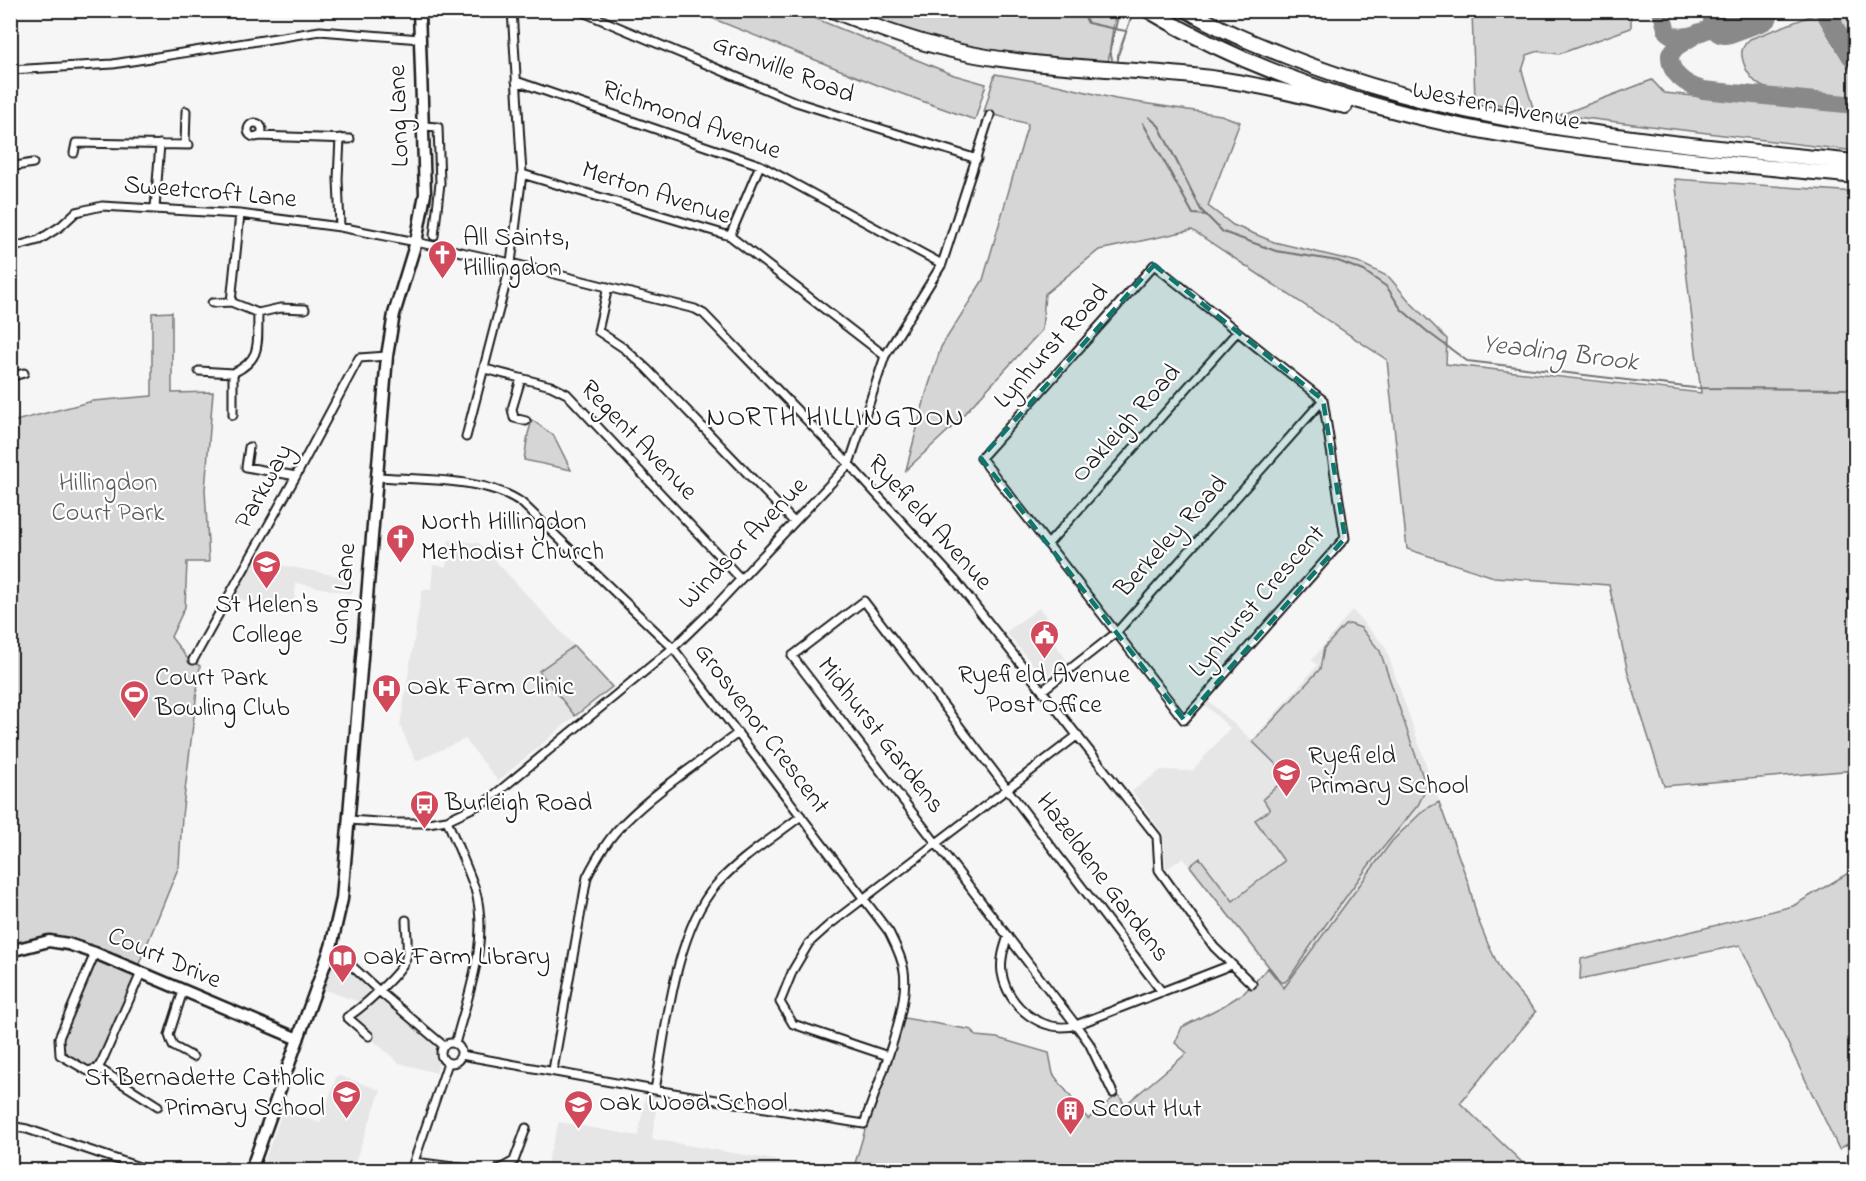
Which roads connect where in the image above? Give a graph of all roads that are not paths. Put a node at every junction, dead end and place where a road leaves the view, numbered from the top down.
1 (419, 10) edge
2 (512, 10) edge
3 (578, 10) edge
4 (832, 10) edge
5 (1148, 10) edge
6 (1187, 10) edge
7 (420, 39) junction
8 (10, 70) edge
9 (516, 81) junction
10 (186, 111) dead end
11 (990, 115) dead end
12 (424, 126) junction
13 (1480, 132) junction
14 (257, 136) dead end
15 (340, 138) junction
16 (350, 139) dead end
17 (160, 144) junction
18 (74, 153) dead end
19 (977, 159) junction
20 (1856, 162) edge
21 (33, 163) dead end
22 (759, 165) junction
23 (10, 167) edge
24 (522, 174) junction
25 (1856, 176) edge
26 (155, 208) junction
27 (240, 214) junction
28 (340, 227) junction
29 (434, 236) dead end
30 (729, 236) junction
31 (416, 242) junction
32 (10, 248) edge
33 (511, 263) junction
34 (942, 264) junction
35 (608, 287) junction
36 (231, 302) junction
37 (212, 303) dead end
38 (305, 309) dead end
39 (258, 313) junction
40 (1237, 332) junction
41 (387, 356) junction
42 (885, 356) junction
43 (484, 369) junction
44 (199, 371) dead end
45 (24, 373) dead end
46 (232, 373) junction
47 (10, 377) edge
48 (521, 379) junction
49 (1323, 400) junction
50 (232, 416) dead end
51 (526, 421) dead end
52 (466, 438) dead end
53 (249, 447) dead end
54 (849, 464) junction
55 (296, 476) junction
56 (377, 477) junction
57 (794, 522) junction
58 (1048, 544) junction
59 (740, 578) junction
60 (1116, 633) junction
61 (673, 648) junction
62 (193, 660) dead end
63 (1043, 690) junction
64 (738, 733) junction
65 (1078, 735) junction
66 (1008, 790) junction
67 (801, 816) junction
68 (349, 820) junction
69 (447, 820) junction
70 (938, 844) junction
71 (864, 898) junction
72 (406, 920) dead end
73 (1008, 936) junction
74 (331, 947) junction
75 (10, 951) edge
76 (95, 953) junction
77 (1231, 965) junction
78 (141, 973) junction
79 (1252, 984) dead end
80 (183, 991) junction
81 (379, 991) junction
82 (1162, 992) junction
83 (1076, 1025) junction
84 (369, 1036) dead end
85 (298, 1039) junction
86 (455, 1044) junction
87 (444, 1046) junction
88 (461, 1054) junction
89 (888, 1056) junction
90 (193, 1057) dead end
91 (448, 1063) junction
92 (98, 1068) junction
93 (553, 1070) junction
94 (655, 1090) junction
95 (1113, 1093) dead end
96 (158, 1106) dead end
97 (10, 1126) edge
98 (526, 1128) dead end
99 (414, 1162) junction
100 (148, 1170) edge
101 (251, 1170) edge
102 (411, 1170) edge
103 (477, 1170) edge
104 (498, 1170) edge

1 - 7 main road, Long Lane
2 - 9 street
3 - 19 street, Granville Road
4 - 13 highway
5 - 13 highway, Western Avenue
6 - 20 highway, Western Avenue
7 - 8 street
7 - 12 main road, Long Lane
9 - 22 street, Richmond Avenue
9 - 24 street
10 - 17 street
11 - 19 street, Windsor Avenue
12 - 29 street
12 - 31 main road, Long Lane
13 - 25 highway, Western Avenue
14 - 15 street
15 - 16 street
15 - 28 street
17 - 18 street
17 - 26 street
19 - 34 street, Windsor Avenue
21 - 23 street
22 - 30 street
22 - 34 street, Richmond Avenue
24 - 30 street, Merton Avenue
24 - 33 street
26 - 27 street, Sweetcroft Lane
26 - 32 street, Sweetcroft Lane
27 - 28 street, Sweetcroft Lane
27 - 36 street
28 - 31 street, Sweetcroft Lane
30 - 42 street, Merton Avenue
31 - 33 street, Ryefield Avenue
31 - 41 main road, Long Lane
33 - 35 street, Ryefield Avenue
33 - 43 street
34 - 42 street, Windsor Avenue
35 - 54 street, Ryefield Avenue
35 - 57 street
36 - 37 street
36 - 39 street
38 - 39 street
39 - 46 street
40 - 49 street
40 - 58 street, Oakleigh Road
40 - 58 street, Lynhurst Road
41 - 55 street, Parkway
41 - 56 main road, Long Lane
42 - 54 street, Windsor Avenue
43 - 48 street, Regent Avenue
43 - 52 street
44 - 46 street
45 - 47 street
46 - 50 street
48 - 51 street
48 - 59 street, Regent Avenue
49 - 60 street, Berkeley Road
49 - 60 street, Lynhurst Crescent
53 - 55 street
54 - 57 street, Windsor Avenue
54 - 63 street, Ryefield Avenue
55 - 62 street, Parkway
56 - 61 street, Grosvenor Crescent
56 - 68 main road, Long Lane
57 - 59 street, Windsor Avenue
58 - 60 street
59 - 61 street, Windsor Avenue
60 - 63 street, Berkeley Road
61 - 64 street, Grosvenor Crescent
61 - 69 street, Windsor Avenue
63 - 65 street, Ryefield Avenue
64 - 67 street, Grosvenor Crescent
64 - 93 street
65 - 66 street
65 - 77 street, Ryefield Avenue
66 - 70 street
66 - 70 street, Midhurst Gardens
66 - 82 street, Hazeldene Gardens
67 - 71 street, Grosvenor Crescent
67 - 94 street
68 - 69 street, Windsor Avenue
68 - 74 main road, Long Lane
69 - 86 street
70 - 71 street
70 - 73 street
71 - 89 street, Grosvenor Crescent
71 - 89 street
72 - 81 street
73 - 83 street
73 - 83 street
74 - 81 street
74 - 85 main road, Long Lane
75 - 76 main road, Court Drive
76 - 78 main road, Court Drive
76 - 92 street
77 - 79 street, Ryefield Avenue
77 - 82 street
78 - 80 main road, Court Drive
78 - 92 street
80 - 85 main road, Court Drive
80 - 90 street
81 - 84 street
81 - 87 street
82 - 83 street
83 - 95 street
85 - 101 main road, Long Lane
86 - 87 street
86 - 88 street
87 - 91 street
88 - 91 street
88 - 93 street
89 - 94 street, Grosvenor Crescent
91 - 99 street
92 - 96 street
93 - 94 street
97 - 100 street
98 - 104 street
99 - 102 street
99 - 103 street

